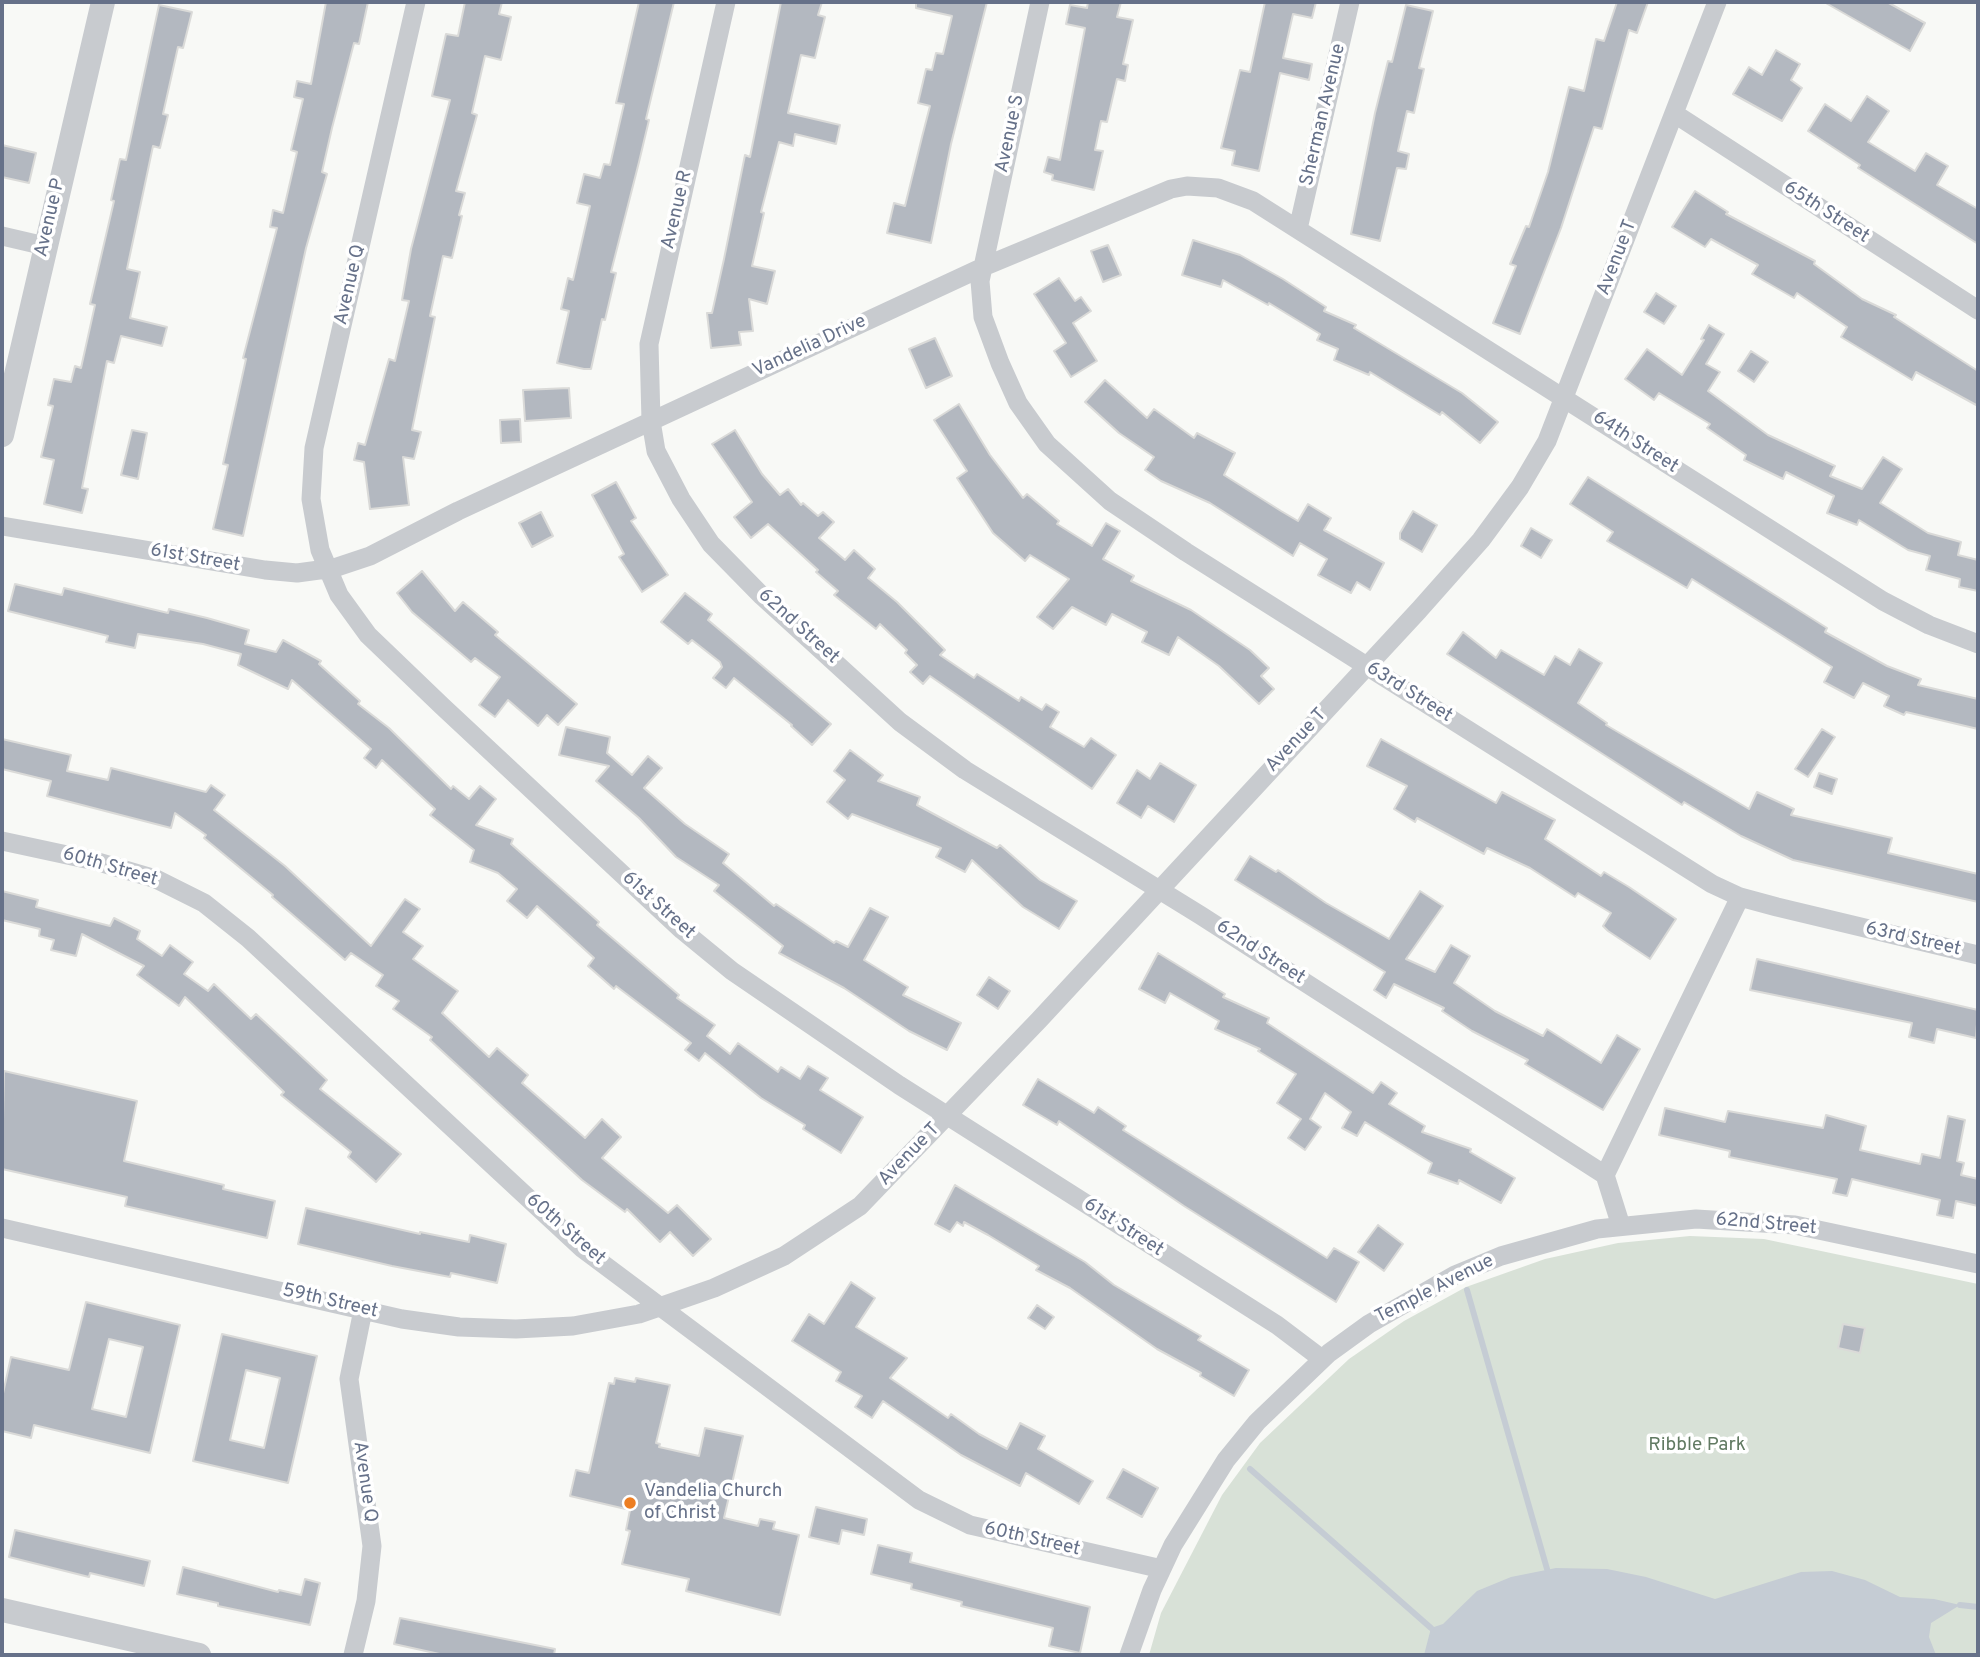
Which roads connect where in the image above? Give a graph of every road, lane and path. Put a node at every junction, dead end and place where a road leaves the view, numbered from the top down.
1 (103, 2) edge
2 (416, 2) edge
3 (726, 2) edge
4 (1040, 2) edge
5 (1350, 2) edge
6 (1717, 2) edge
7 (1675, 114) junction
8 (1298, 229) junction
9 (2, 236) edge
10 (45, 246) junction
11 (983, 267) junction
12 (1978, 310) edge
13 (1564, 397) junction
14 (651, 421) junction
15 (2, 435) edge
16 (2, 526) edge
17 (327, 568) junction
18 (1978, 644) edge
19 (1367, 666) junction
20 (2, 841) edge
21 (1159, 889) junction
22 (1740, 897) junction
23 (1978, 955) edge
24 (949, 1114) junction
25 (1605, 1175) junction
26 (1620, 1226) junction
27 (2, 1228) edge
28 (1978, 1264) edge
29 (661, 1306) junction
30 (363, 1310) junction
31 (1322, 1359) junction
32 (1162, 1569) junction
33 (2, 1610) edge
34 (199, 1655) edge
35 (353, 1655) edge
36 (1129, 1655) edge

1 - 10 street, Avenue P
2 - 17 street, Avenue Q
3 - 14 street, Avenue R
4 - 11 street, Avenue S
5 - 8 street, Sherman Avenue
6 - 7 street, Avenue T
7 - 12 street, 65th Street
7 - 13 street, Avenue T
8 - 11 street, Vandelia Drive
8 - 13 street, 64th Street
9 - 10 street
10 - 15 street, Avenue P
11 - 14 street, Vandelia Drive
11 - 19 street, 63rd Street
13 - 18 street, 64th Street
13 - 19 street, Avenue T
14 - 17 street, Vandelia Drive
14 - 21 street, 62nd Street
16 - 17 street, 61st Street
17 - 24 street, 61st Street
19 - 21 street, Avenue T
19 - 22 street, 63rd Street
20 - 29 street, 60th Street
21 - 24 street, Avenue T
21 - 25 street, 62nd Street
22 - 23 street, 63rd Street
22 - 25 street
24 - 29 street, Avenue T
24 - 31 street, 61st Street
25 - 26 street
26 - 28 street, 62nd Street
26 - 31 street, Temple Avenue
27 - 30 street, 59th Street
29 - 30 street, 59th Street
29 - 32 street, 60th Street
30 - 35 street, Avenue Q
31 - 32 street, Temple Avenue
32 - 36 street, Temple Avenue
33 - 34 street

